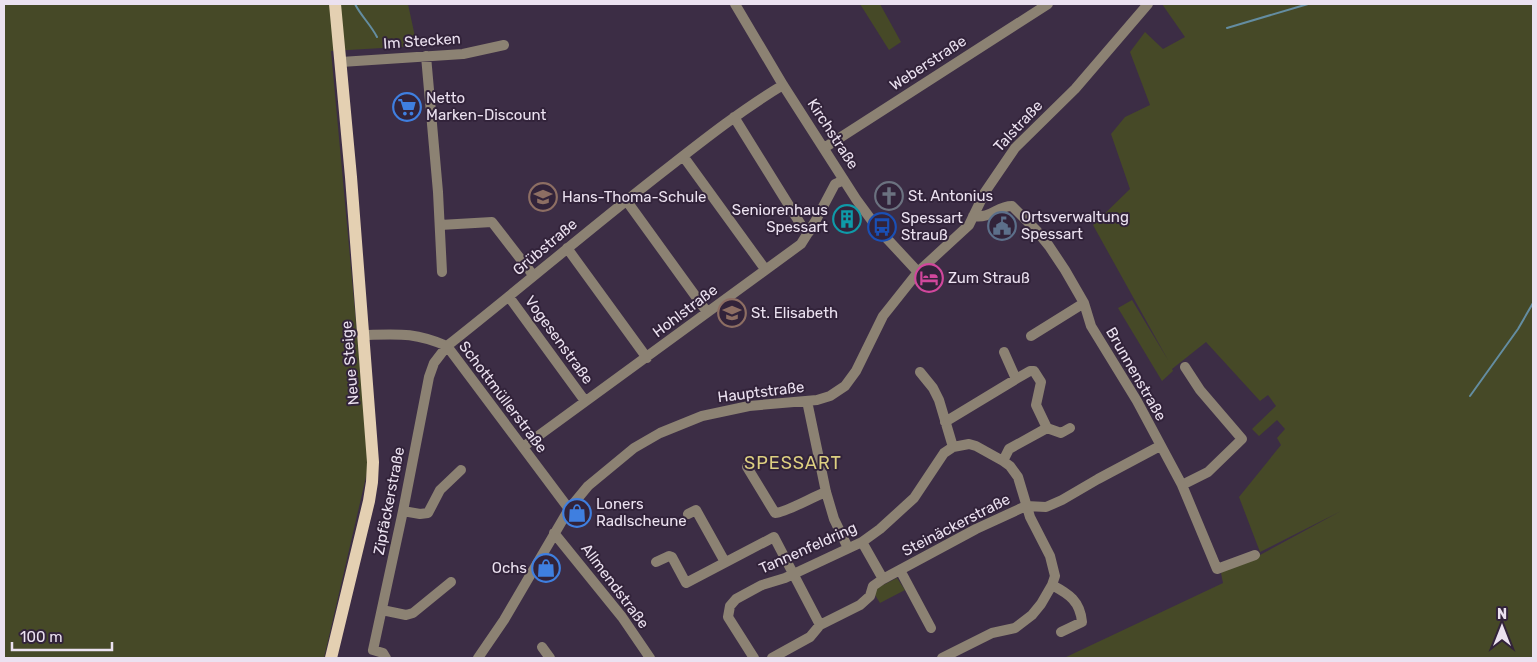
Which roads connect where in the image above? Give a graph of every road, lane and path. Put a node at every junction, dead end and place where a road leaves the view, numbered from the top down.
1 (335, 4) edge
2 (735, 4) edge
3 (1048, 4) edge
4 (1148, 4) edge
5 (504, 45) dead end
6 (426, 56) junction
7 (341, 62) junction
8 (784, 85) junction
9 (734, 117) junction
10 (824, 148) junction
11 (683, 156) junction
12 (844, 180) junction
13 (626, 200) junction
14 (973, 216) junction
15 (440, 225) junction
16 (810, 232) junction
17 (567, 248) junction
18 (765, 269) junction
19 (442, 272) dead end
20 (918, 272) junction
21 (533, 275) junction
22 (509, 297) junction
23 (1084, 303) junction
24 (708, 312) junction
25 (364, 335) junction
26 (1031, 336) dead end
27 (447, 346) junction
28 (1004, 352) dead end
29 (647, 358) junction
30 (1185, 367) dead end
31 (920, 372) dead end
32 (1016, 379) junction
33 (585, 401) junction
34 (807, 401) junction
35 (945, 422) junction
36 (1047, 428) junction
37 (1070, 428) dead end
38 (1160, 446) junction
39 (953, 447) junction
40 (523, 448) junction
41 (1003, 461) junction
42 (747, 467) dead end
43 (461, 470) dead end
44 (1182, 485) junction
45 (826, 492) junction
46 (1026, 506) junction
47 (569, 508) junction
48 (403, 511) junction
49 (688, 514) dead end
50 (554, 533) junction
51 (862, 542) junction
52 (848, 548) junction
53 (1255, 555) dead end
54 (656, 562) dead end
55 (725, 562) junction
56 (900, 570) junction
57 (794, 574) junction
58 (883, 579) junction
59 (451, 582) dead end
60 (1052, 585) junction
61 (382, 610) junction
62 (820, 625) junction
63 (931, 628) dead end
64 (1061, 632) dead end
65 (542, 647) dead end
66 (372, 654) edge
67 (331, 658) edge
68 (386, 658) edge
69 (478, 658) edge
70 (550, 658) edge
71 (650, 658) edge
72 (754, 658) edge
73 (772, 658) edge
74 (942, 658) edge

1 - 7 main road, Neue Steige
2 - 8 street, Kirchstraße
3 - 10 street, Weberstraße
4 - 14 street, Talstraße
5 - 6 street, Im Stecken
6 - 7 street, Im Stecken
6 - 15 street
7 - 25 main road, Neue Steige
8 - 9 street, Grübstraße
8 - 10 street, Kirchstraße
9 - 11 street, Grübstraße
9 - 16 street
10 - 12 street, Kirchstraße
11 - 13 street, Grübstraße
11 - 18 street
12 - 16 street, Hohlstraße
12 - 20 street, Kirchstraße
13 - 17 street, Grübstraße
13 - 24 street
14 - 20 street, Talstraße
14 - 23 street, Brunnenstraße
15 - 19 street
15 - 21 street
16 - 18 street, Hohlstraße
17 - 21 street, Grübstraße
17 - 29 street
18 - 24 street, Hohlstraße
20 - 34 street, Hauptstraße
21 - 22 street, Grübstraße
22 - 27 street, Grübstraße
22 - 33 street, Vogesenstraße
23 - 26 street
23 - 38 street, Brunnenstraße
24 - 29 street, Hohlstraße
25 - 27 street, Schottmüllerstraße
25 - 67 main road, Neue Steige
27 - 40 street, Schottmüllerstraße
27 - 48 street, Zipfäckerstraße
28 - 32 street
29 - 33 street, Hohlstraße
30 - 44 street
31 - 35 street
32 - 35 street
32 - 36 street
33 - 40 street, Hohlstraße
34 - 45 street
34 - 47 street, Hauptstraße
35 - 39 street
36 - 37 street
36 - 41 street
38 - 44 street, Brunnenstraße
38 - 46 street, Steinäckerstraße
39 - 41 street
39 - 51 street, Tannenfeldring
40 - 47 street, Schottmüllerstraße
41 - 46 street
42 - 45 street
43 - 48 street
44 - 53 street, Brunnenstraße
45 - 52 street
46 - 56 street, Steinäckerstraße
46 - 60 street
47 - 50 street, Hauptstraße
48 - 61 street, Zipfäckerstraße
49 - 55 street
50 - 69 street, Hauptstraße
50 - 71 street, Allmendstraße
51 - 52 street, Tannenfeldring
51 - 58 street
52 - 57 street, Tannenfeldring
54 - 55 street
55 - 57 street
56 - 58 street, Steinäckerstraße
56 - 63 street, Steinäckerstraße
57 - 62 street
57 - 72 street, Tannenfeldring
58 - 62 street, Steinäckerstraße
59 - 61 street
60 - 64 street
60 - 74 street
61 - 66 street, Zipfäckerstraße
62 - 73 street, Steinäckerstraße
65 - 70 street
66 - 68 street, Zipfäckerstraße

